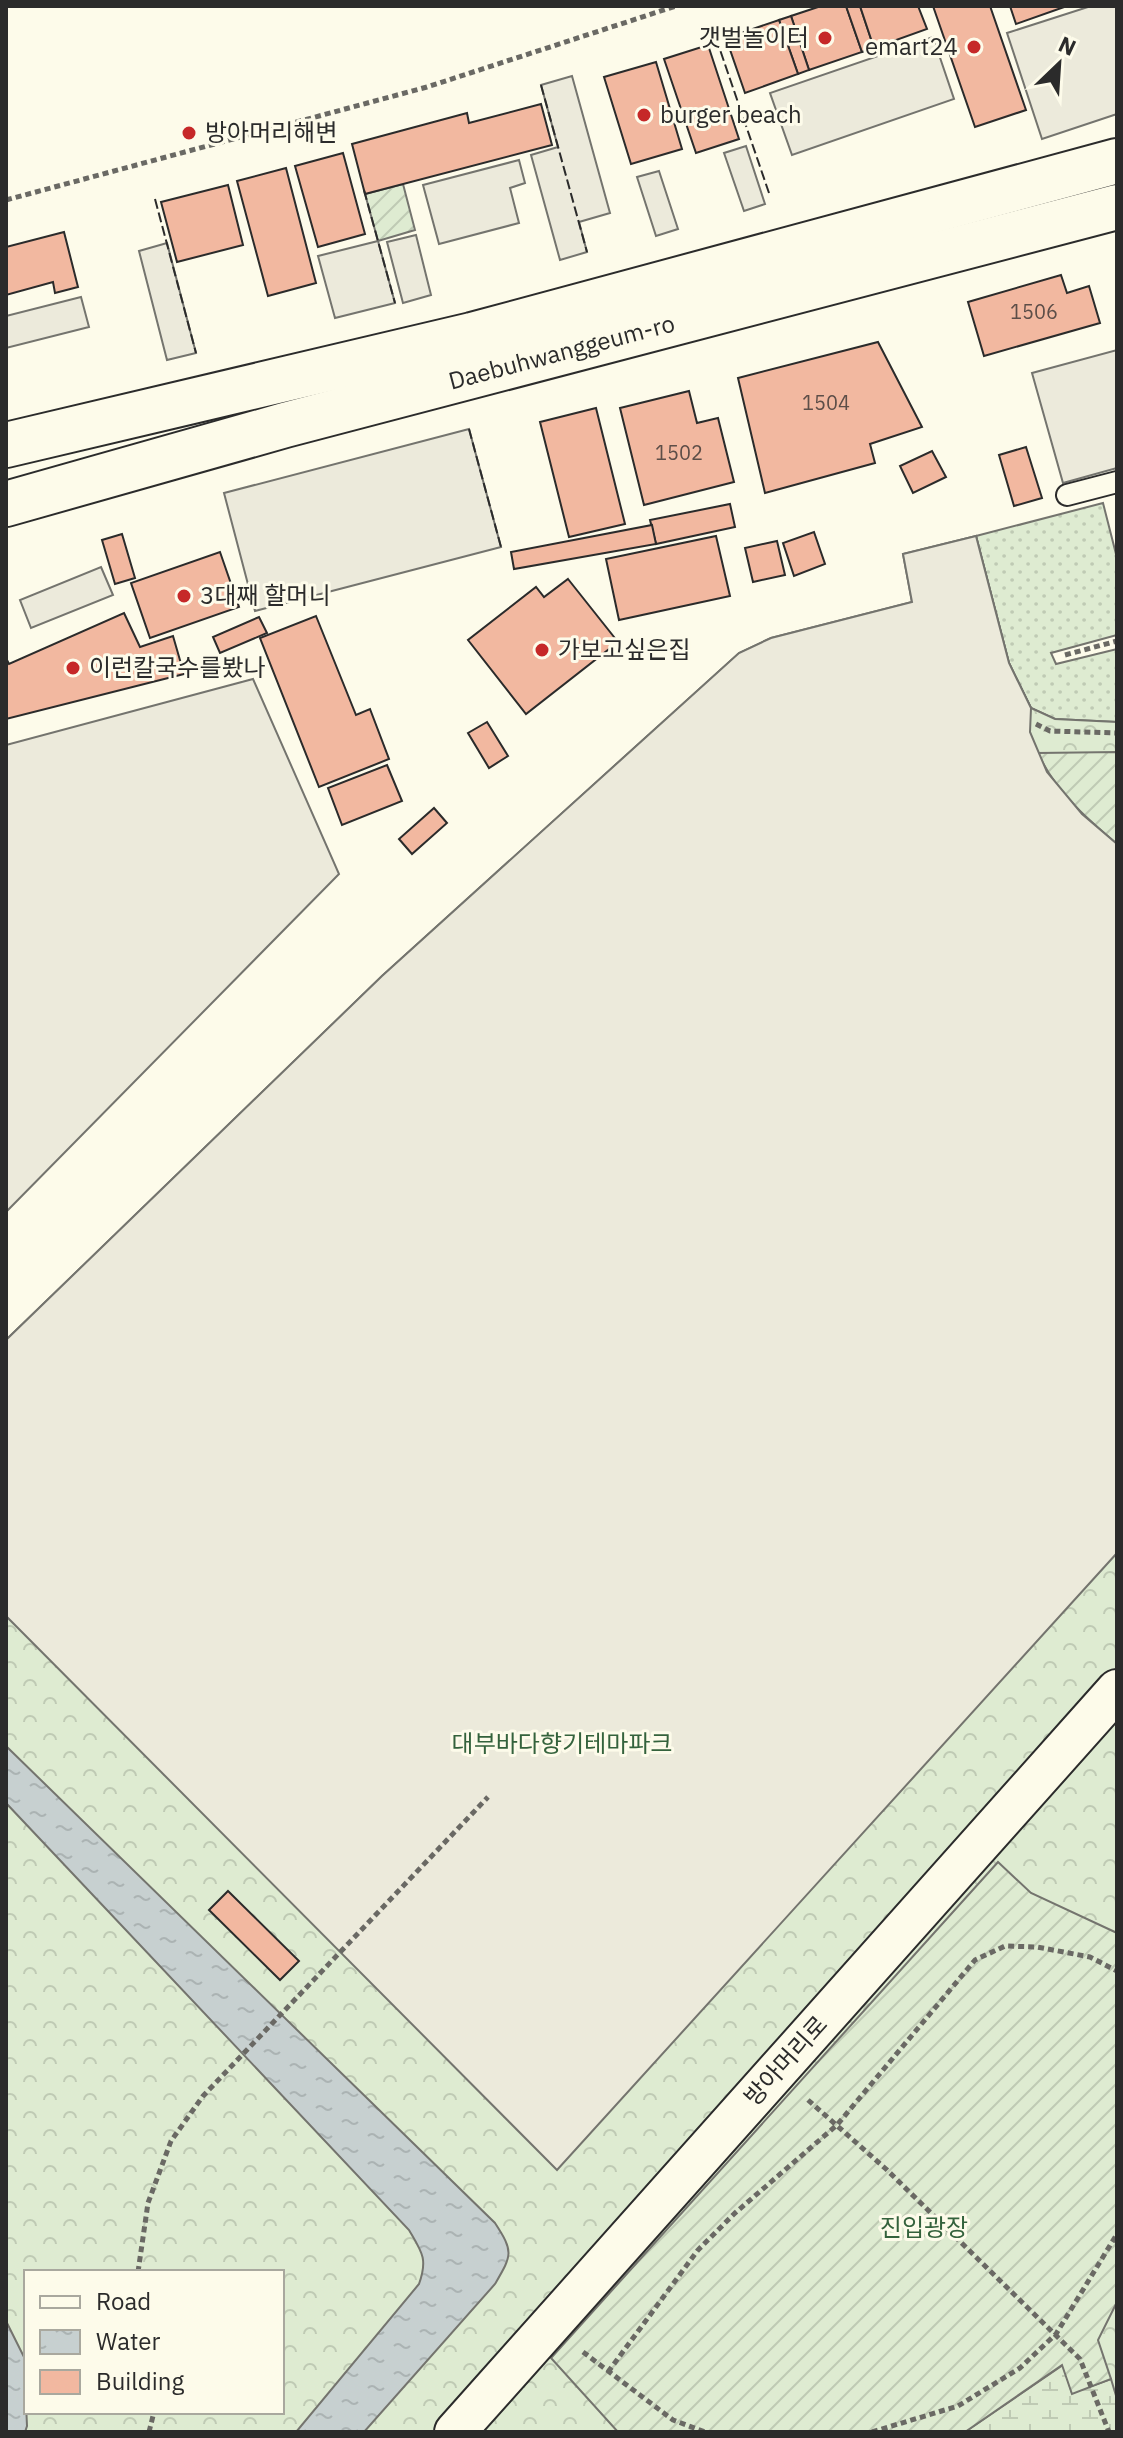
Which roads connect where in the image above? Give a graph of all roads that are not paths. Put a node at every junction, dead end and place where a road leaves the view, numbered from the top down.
1 (1117, 161) edge
2 (1117, 207) edge
3 (6, 445) edge
4 (1117, 482) edge
5 (1067, 495) dead end
6 (6, 504) edge
7 (1117, 1690) edge
8 (455, 2432) edge

1 - 3 main road, Daebuhwanggeum-ro
2 - 6 main road, Daebuhwanggeum-ro
4 - 5 lane
7 - 8 street, 방아머리로

